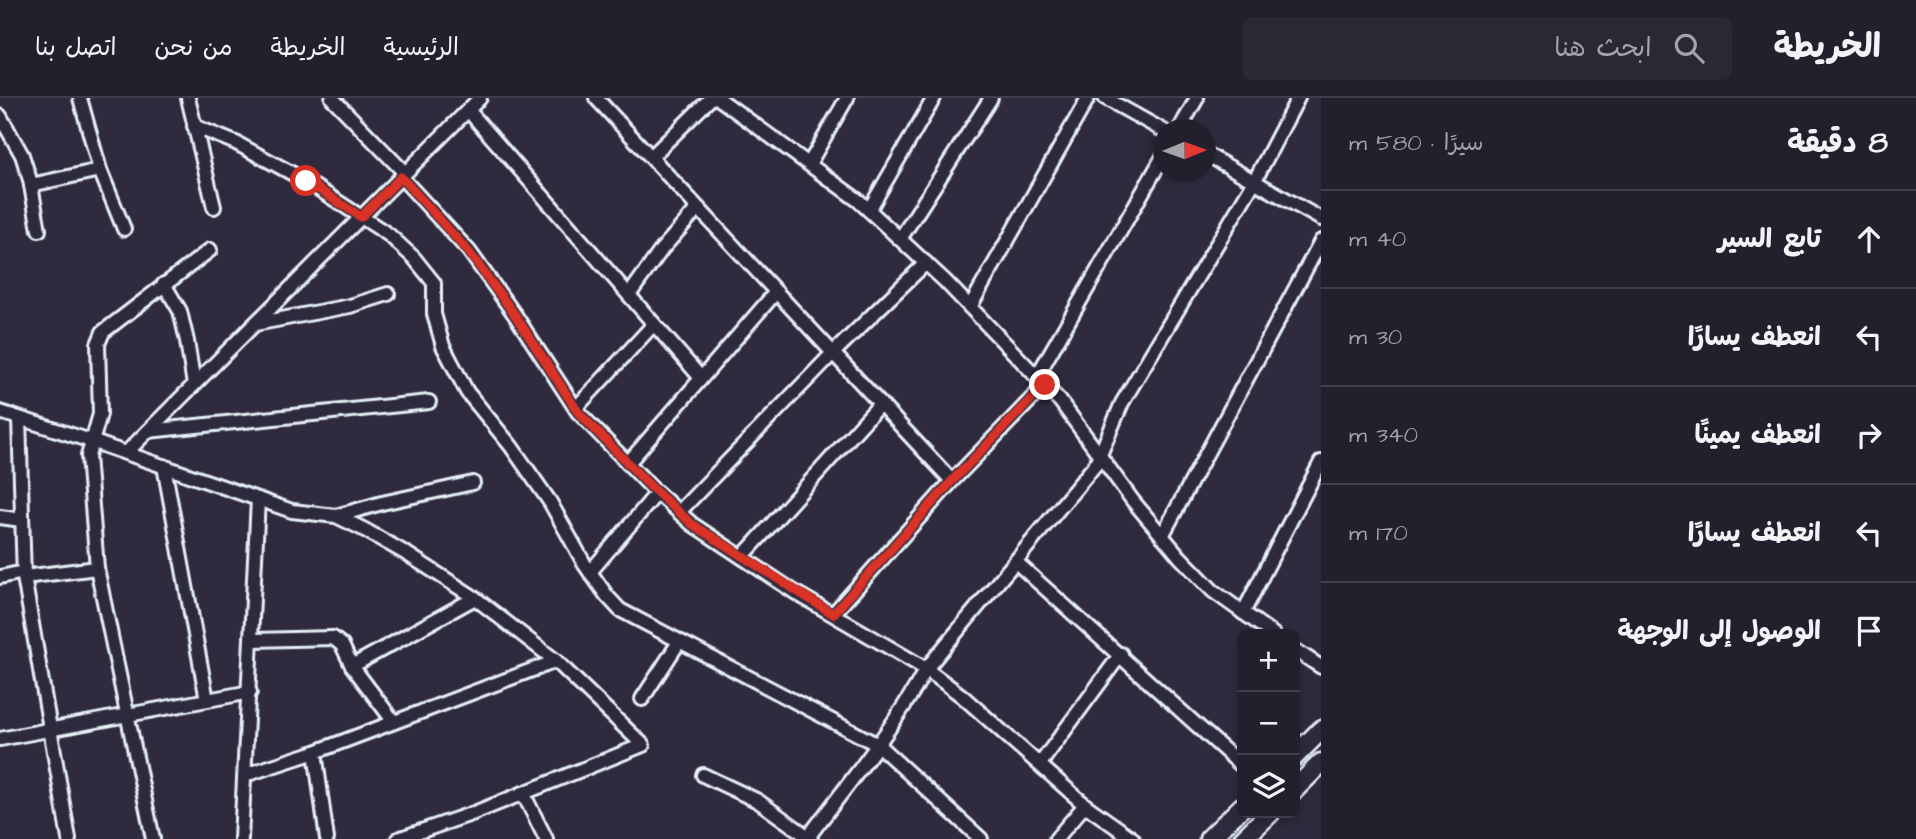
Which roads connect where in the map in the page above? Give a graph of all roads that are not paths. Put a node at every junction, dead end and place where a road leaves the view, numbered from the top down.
1 (80, 98) edge
2 (188, 98) edge
3 (332, 98) edge
4 (480, 98) edge
5 (596, 98) edge
6 (711, 98) edge
7 (718, 98) edge
8 (743, 98) edge
9 (847, 98) edge
10 (934, 98) edge
11 (991, 98) edge
12 (1088, 98) edge
13 (1105, 98) edge
14 (1197, 98) edge
15 (1298, 98) edge
16 (468, 110) junction
17 (735, 110) junction
18 (0, 116) edge
19 (1185, 119) edge
20 (1153, 125) edge
21 (194, 126) junction
22 (651, 157) junction
23 (1216, 160) edge
24 (809, 164) junction
25 (100, 170) junction
26 (403, 175) junction
27 (1153, 175) edge
28 (1254, 182) junction
29 (31, 185) junction
30 (214, 207) dead end
31 (698, 208) junction
32 (869, 210) junction
33 (361, 217) junction
34 (1321, 219) edge
35 (124, 229) dead end
36 (39, 230) dead end
37 (900, 239) junction
38 (1321, 241) edge
39 (211, 250) dead end
40 (926, 263) junction
41 (164, 284) junction
42 (776, 292) junction
43 (388, 294) dead end
44 (629, 295) junction
45 (970, 307) junction
46 (254, 324) junction
47 (654, 324) junction
48 (833, 354) junction
49 (701, 378) junction
50 (1041, 381) junction
51 (194, 385) junction
52 (429, 402) dead end
53 (880, 404) junction
54 (576, 408) junction
55 (0, 412) edge
56 (19, 419) junction
57 (148, 431) junction
58 (91, 441) junction
59 (126, 453) junction
60 (1101, 453) junction
61 (1321, 462) edge
62 (628, 463) junction
63 (164, 466) junction
64 (952, 481) junction
65 (473, 483) dead end
66 (657, 493) junction
67 (258, 499) junction
68 (679, 512) junction
69 (336, 516) junction
70 (0, 517) edge
71 (22, 520) junction
72 (1162, 536) junction
73 (742, 557) junction
74 (1016, 562) junction
75 (97, 568) junction
76 (590, 572) junction
77 (24, 574) junction
78 (0, 577) edge
79 (475, 598) junction
80 (1243, 613) junction
81 (833, 614) junction
82 (1266, 629) edge
83 (253, 640) junction
84 (679, 642) junction
85 (1300, 653) edge
86 (1121, 654) junction
87 (556, 662) junction
88 (1320, 664) edge
89 (352, 666) junction
90 (926, 669) junction
91 (250, 692) junction
92 (642, 699) dead end
93 (207, 700) junction
94 (129, 715) junction
95 (394, 722) junction
96 (48, 730) junction
97 (1321, 730) edge
98 (0, 739) edge
99 (878, 746) junction
100 (315, 752) junction
101 (1296, 755) edge
102 (1237, 760) edge
103 (1040, 764) junction
104 (1321, 764) edge
105 (245, 775) junction
106 (703, 775) dead end
107 (1300, 784) edge
108 (523, 793) junction
109 (1085, 805) junction
110 (1237, 812) edge
111 (1265, 818) edge
112 (809, 838) edge
113 (69, 839) edge
114 (153, 839) edge
115 (241, 839) edge
116 (327, 839) edge
117 (398, 839) edge
118 (546, 839) edge
119 (981, 839) edge
120 (1056, 839) edge
121 (1133, 839) edge
122 (1209, 839) edge
123 (1243, 839) edge

1 - 25 street
2 - 21 street
3 - 26 street
4 - 16 street
5 - 22 street
6 - 22 street
7 - 17 street
8 - 17 street
9 - 24 street
10 - 32 street
11 - 37 street
12 - 45 street
13 - 20 street
14 - 19 street
15 - 28 street
16 - 26 street
16 - 44 street
17 - 24 street
18 - 29 street
21 - 30 street
21 - 33 street
22 - 31 street
23 - 28 street
24 - 32 street
25 - 29 street
25 - 35 street
26 - 33 street
26 - 54 street
27 - 50 street
28 - 34 street
28 - 60 street
29 - 36 street
31 - 42 street
31 - 44 street
32 - 37 street
33 - 46 street
33 - 76 street
37 - 40 street
38 - 72 street
39 - 41 street
40 - 45 street
40 - 48 street
41 - 51 street
41 - 58 street
42 - 48 street
42 - 49 street
43 - 46 street
44 - 47 street
45 - 50 street
46 - 51 street
47 - 49 street
47 - 54 street
48 - 53 street
48 - 68 street
49 - 62 street
50 - 60 street
50 - 64 street
51 - 57 street
52 - 57 street
53 - 64 street
53 - 73 street
54 - 62 street
55 - 56 street
56 - 58 street
56 - 71 street
57 - 59 street
58 - 59 street
58 - 75 street
59 - 63 street
60 - 72 street
60 - 74 street
61 - 80 street
62 - 66 street
63 - 67 street
63 - 93 street
64 - 81 street
65 - 69 street
66 - 68 street
66 - 76 street
67 - 69 street
67 - 83 street
68 - 73 street
69 - 79 street
70 - 71 street
71 - 77 street
72 - 80 street
73 - 81 street
74 - 86 street
74 - 90 street
75 - 77 street
75 - 94 street
76 - 84 street
77 - 78 street
77 - 96 street
79 - 87 street
79 - 89 street
80 - 82 street
81 - 90 street
83 - 89 street
83 - 91 street
84 - 92 street
84 - 99 street
85 - 88 street
86 - 102 street
86 - 103 street
87 - 95 street
87 - 108 street
89 - 95 street
90 - 99 street
90 - 103 street
91 - 93 street
91 - 105 street
93 - 94 street
94 - 96 street
94 - 114 street
95 - 100 street
96 - 98 street
96 - 113 street
97 - 101 main road
99 - 112 street
99 - 119 street
100 - 105 street
100 - 116 street
103 - 109 street
104 - 107 main road
105 - 115 street
106 - 112 street
108 - 117 street
108 - 118 street
109 - 120 street
109 - 121 street
110 - 122 main road
111 - 123 main road

